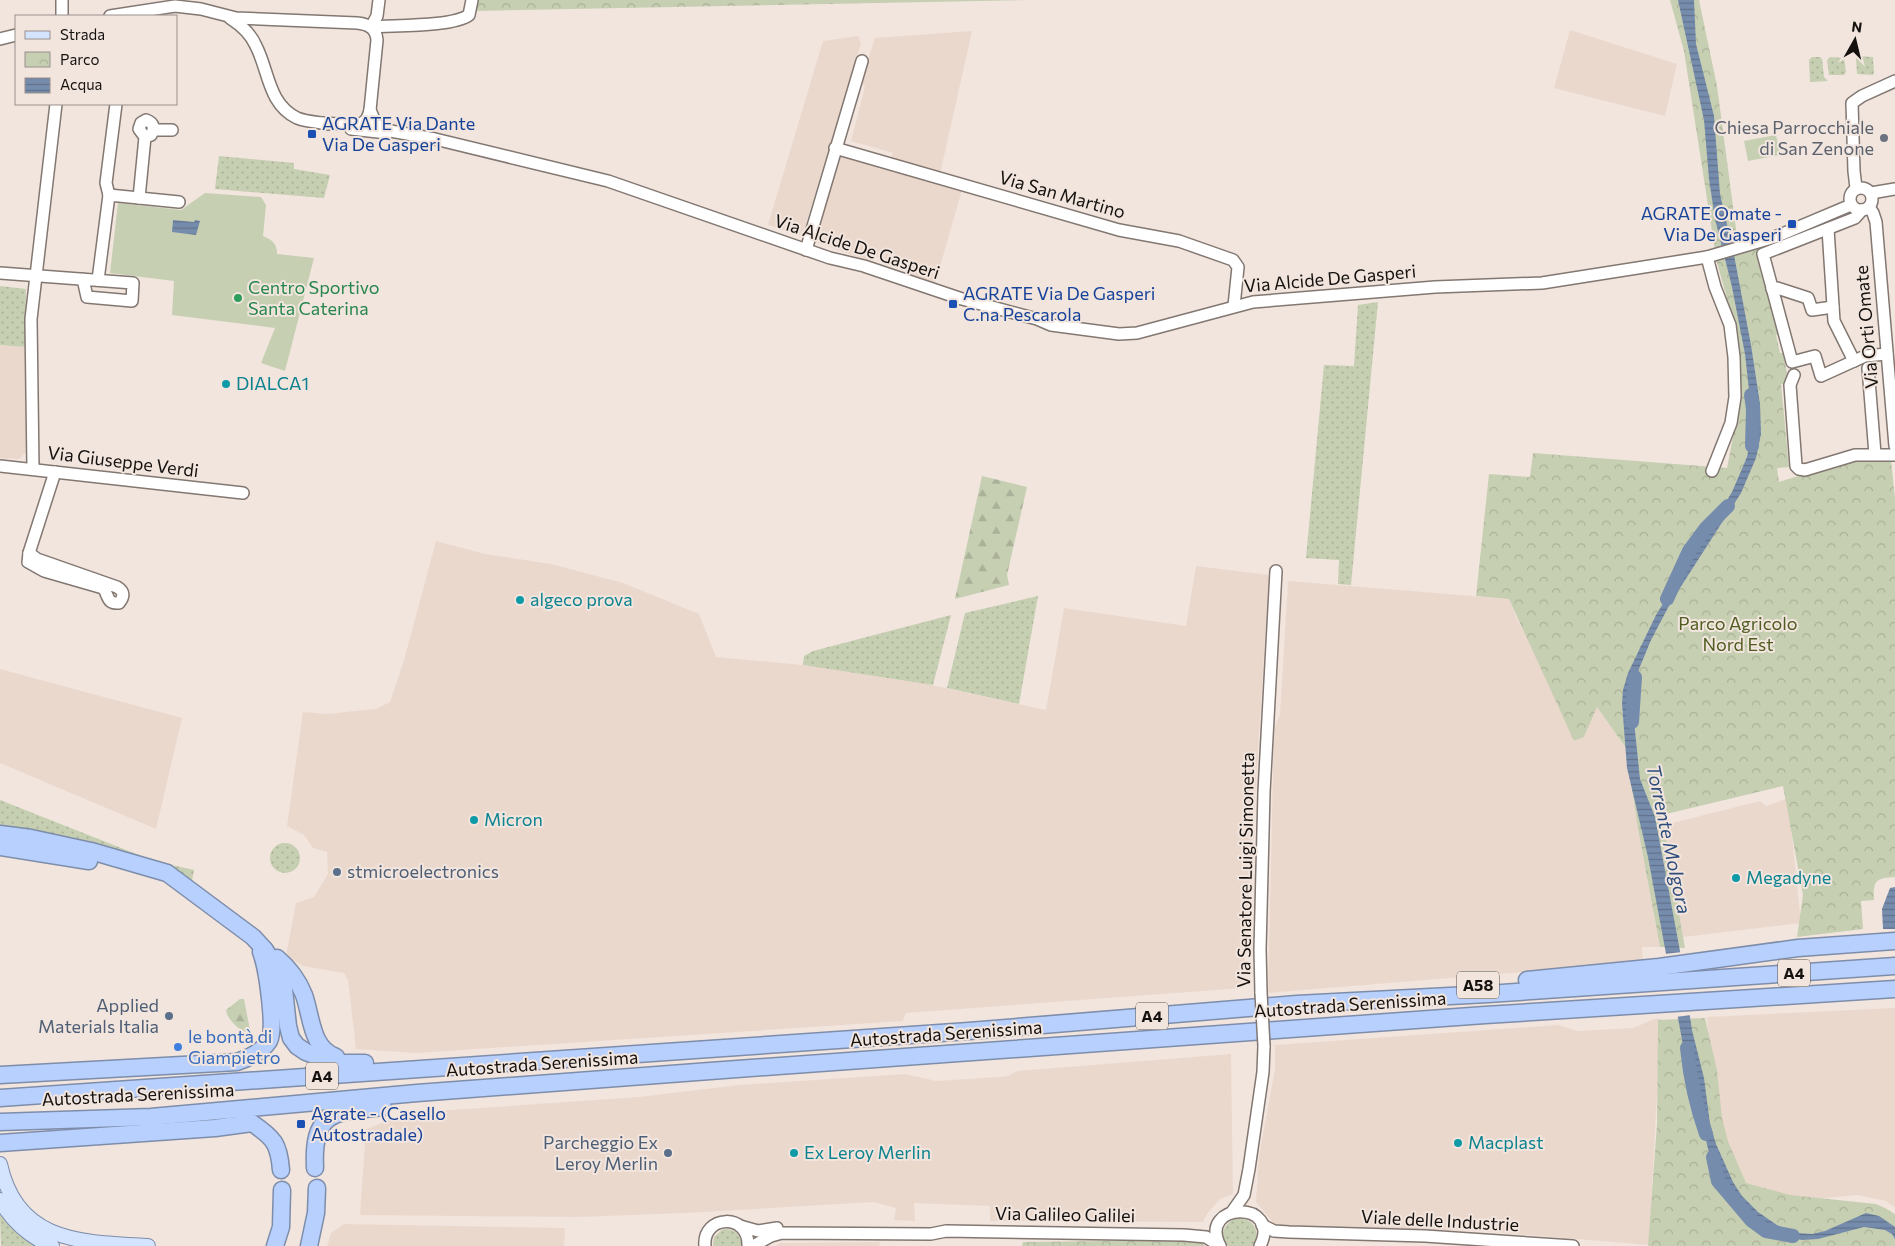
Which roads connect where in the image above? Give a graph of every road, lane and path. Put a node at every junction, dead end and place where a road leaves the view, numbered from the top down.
1 (62, 0) edge
2 (378, 0) edge
3 (472, 0) edge
4 (62, 15) edge
5 (125, 15) edge
6 (230, 18) junction
7 (270, 21) junction
8 (371, 27) junction
9 (248, 34) junction
10 (15, 35) edge
11 (0, 38) edge
12 (862, 61) dead end
13 (1895, 80) edge
14 (56, 105) edge
15 (116, 105) edge
16 (370, 110) junction
17 (321, 123) junction
18 (172, 130) dead end
19 (395, 133) junction
20 (835, 148) junction
21 (1856, 188) junction
22 (1895, 189) edge
23 (1871, 193) junction
24 (109, 195) junction
25 (139, 198) junction
26 (179, 202) dead end
27 (1861, 208) junction
28 (1828, 229) junction
29 (806, 250) junction
30 (1710, 256) junction
31 (0, 273) edge
32 (37, 276) junction
33 (83, 279) junction
34 (98, 280) junction
35 (1772, 289) junction
36 (1234, 306) junction
37 (1833, 307) junction
38 (1887, 354) junction
39 (1854, 361) junction
40 (1868, 368) dead end
41 (1794, 375) dead end
42 (1895, 446) edge
43 (1875, 454) junction
44 (1895, 455) edge
45 (0, 466) edge
46 (33, 469) junction
47 (1712, 470) dead end
48 (55, 472) junction
49 (243, 493) dead end
50 (29, 553) junction
51 (1276, 571) dead end
52 (0, 834) edge
53 (0, 847) edge
54 (44, 854) junction
55 (0, 857) edge
56 (158, 870) junction
57 (253, 937) junction
58 (1895, 941) edge
59 (265, 950) junction
60 (1895, 966) edge
61 (1660, 974) junction
62 (1895, 989) edge
63 (644, 1053) junction
64 (355, 1064) junction
65 (0, 1075) edge
66 (417, 1093) junction
67 (0, 1098) edge
68 (0, 1122) edge
69 (0, 1143) edge
70 (0, 1164) edge
71 (315, 1168) dead end
72 (1249, 1169) junction
73 (281, 1170) dead end
74 (317, 1188) dead end
75 (282, 1190) dead end
76 (0, 1200) edge
77 (1232, 1212) junction
78 (1253, 1215) junction
79 (1220, 1222) junction
80 (1262, 1225) junction
81 (740, 1226) junction
82 (946, 1231) junction
83 (1306, 1233) junction
84 (1184, 1235) junction
85 (1260, 1245) edge
86 (52, 1246) edge
87 (148, 1246) edge
88 (275, 1246) edge
89 (309, 1246) edge
90 (705, 1246) edge
91 (748, 1246) edge
92 (753, 1246) edge
93 (1220, 1246) edge
94 (1573, 1246) edge

1 - 4 street
2 - 8 street
3 - 8 street
5 - 6 street
6 - 7 street
6 - 9 street
7 - 8 street
7 - 9 street
8 - 16 street
9 - 17 street
10 - 11 street
12 - 20 street
13 - 21 street
14 - 32 street
15 - 24 street
16 - 17 street
16 - 19 street, Via Alcide De Gasperi
17 - 19 street
18 - 25 street
19 - 29 street, Via Alcide De Gasperi
20 - 29 street
20 - 36 street, Via San Martino
21 - 23 street
21 - 27 street
22 - 23 street
23 - 27 street
24 - 25 street
24 - 34 street
25 - 26 street
27 - 28 street
27 - 30 street, Via Alcide De Gasperi
27 - 38 street, Via Orti Omate
28 - 35 street
28 - 37 street
29 - 36 street, Via Alcide De Gasperi
30 - 36 street, Via Alcide De Gasperi
30 - 47 street
31 - 32 street
32 - 33 street
32 - 46 street
33 - 34 street
33 - 34 street
35 - 37 street
35 - 39 street
37 - 39 street
38 - 39 street
38 - 42 street, Via Orti Omate
40 - 43 street, Via Orti Omate
41 - 43 street
43 - 44 street
45 - 46 street, Via Giuseppe Verdi
46 - 48 street, Via Giuseppe Verdi
48 - 49 street, Via Giuseppe Verdi
48 - 50 street
50 - 50 street
51 - 72 street, Via Senatore Luigi Simonetta, bridge
52 - 56 highway
53 - 54 highway
54 - 55 highway
54 - 56 highway
56 - 57 highway
57 - 59 highway
57 - 65 highway
58 - 61 highway
59 - 64 highway
59 - 64 highway
60 - 61 highway, Autostrada Serenissima / A4
61 - 63 highway, Autostrada Serenissima / A4
62 - 66 highway, Autostrada Serenissima / A4
63 - 64 highway
63 - 67 highway, Autostrada Serenissima / A4
66 - 68 highway, Autostrada Serenissima / A4
66 - 71 highway
69 - 73 highway
70 - 87 main road
72 - 77 street, Via Senatore Luigi Simonetta
72 - 78 street, Via Senatore Luigi Simonetta
74 - 89 highway
75 - 88 highway
76 - 86 main road
77 - 78 street
77 - 79 street, Via Senatore Luigi Simonetta
78 - 80 street
79 - 84 street, Via Galileo Galilei
79 - 93 street
80 - 83 street, Viale delle Industrie
80 - 85 street
81 - 82 street, Via Galileo Galilei
81 - 90 street, Via Galileo Galilei
81 - 91 street
82 - 84 street, Via Galileo Galilei
82 - 92 street, Via Galileo Galilei
83 - 85 street, Viale delle Industrie
83 - 94 street, Viale delle Industrie
84 - 93 street, Via Galileo Galilei

